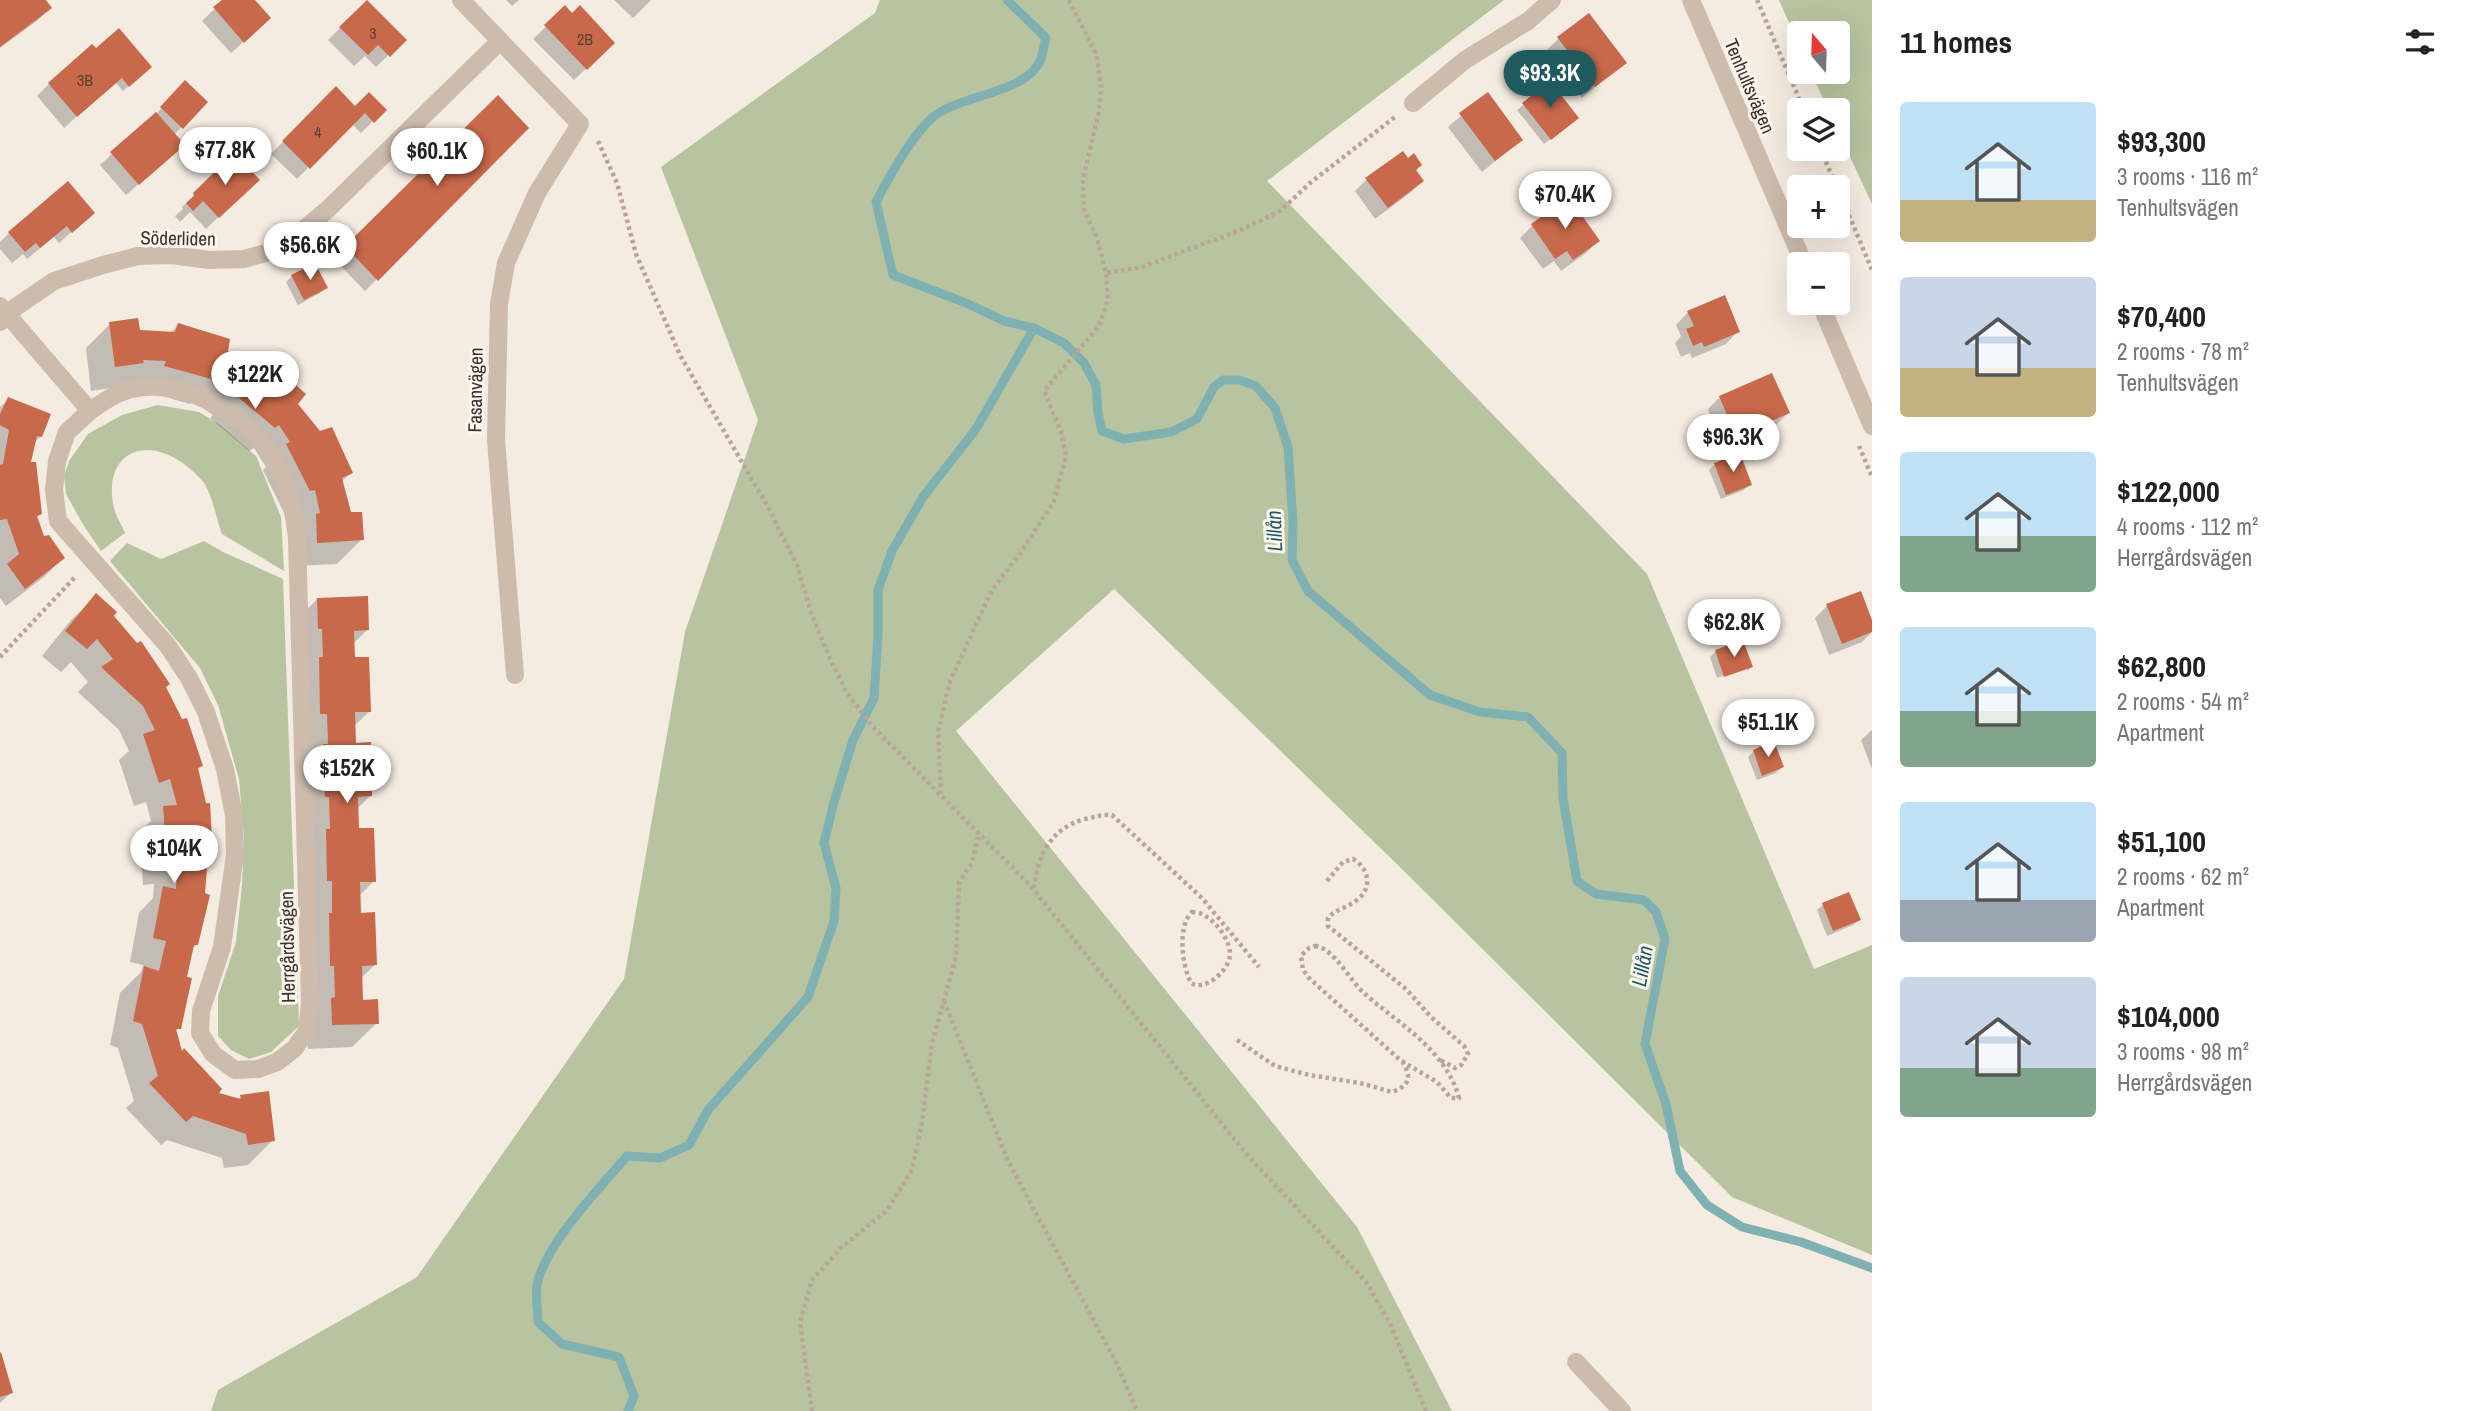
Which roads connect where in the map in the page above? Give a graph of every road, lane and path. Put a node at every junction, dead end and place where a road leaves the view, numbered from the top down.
1 (461, 0) edge
2 (1069, 0) edge
3 (1552, 0) edge
4 (1691, 0) edge
5 (1757, 0) edge
6 (499, 42) junction
7 (1799, 98) edge
8 (1413, 103) joint
9 (586, 127) junction
10 (1850, 218) edge
11 (1799, 252) edge
12 (1872, 270) edge
13 (1106, 273) junction
14 (2, 314) edge
15 (1825, 315) edge
16 (90, 411) junction
17 (1872, 425) edge
18 (66, 584) dead end
19 (0, 657) edge
20 (515, 675) dead end
21 (942, 795) junction
22 (979, 831) junction
23 (1327, 881) dead end
24 (1034, 889) junction
25 (1186, 918) joint
26 (1259, 968) dead end
27 (944, 1000) junction
28 (1237, 1040) dead end
29 (1435, 1056) junction
30 (1400, 1060) junction
31 (1576, 1362) dead end
32 (812, 1411) edge
33 (1137, 1411) edge
34 (1426, 1411) edge
35 (1622, 1411) edge

1 - 6 street
2 - 13 path
3 - 8 street
4 - 11 street, Tenhultsvägen
5 - 7 path
6 - 9 street
6 - 14 street, Söderliden
8 - 13 path
9 - 20 street, Fasanvägen
9 - 21 path
10 - 12 path
13 - 21 path
14 - 16 street
15 - 17 street
16 - 16 street, Herrgårdsvägen
18 - 19 path
21 - 22 path
22 - 24 path
22 - 27 path
23 - 29 path
24 - 26 path
24 - 34 path
25 - 25 path
27 - 32 path
27 - 33 path
28 - 30 path
29 - 30 path
29 - 30 path
31 - 35 street

